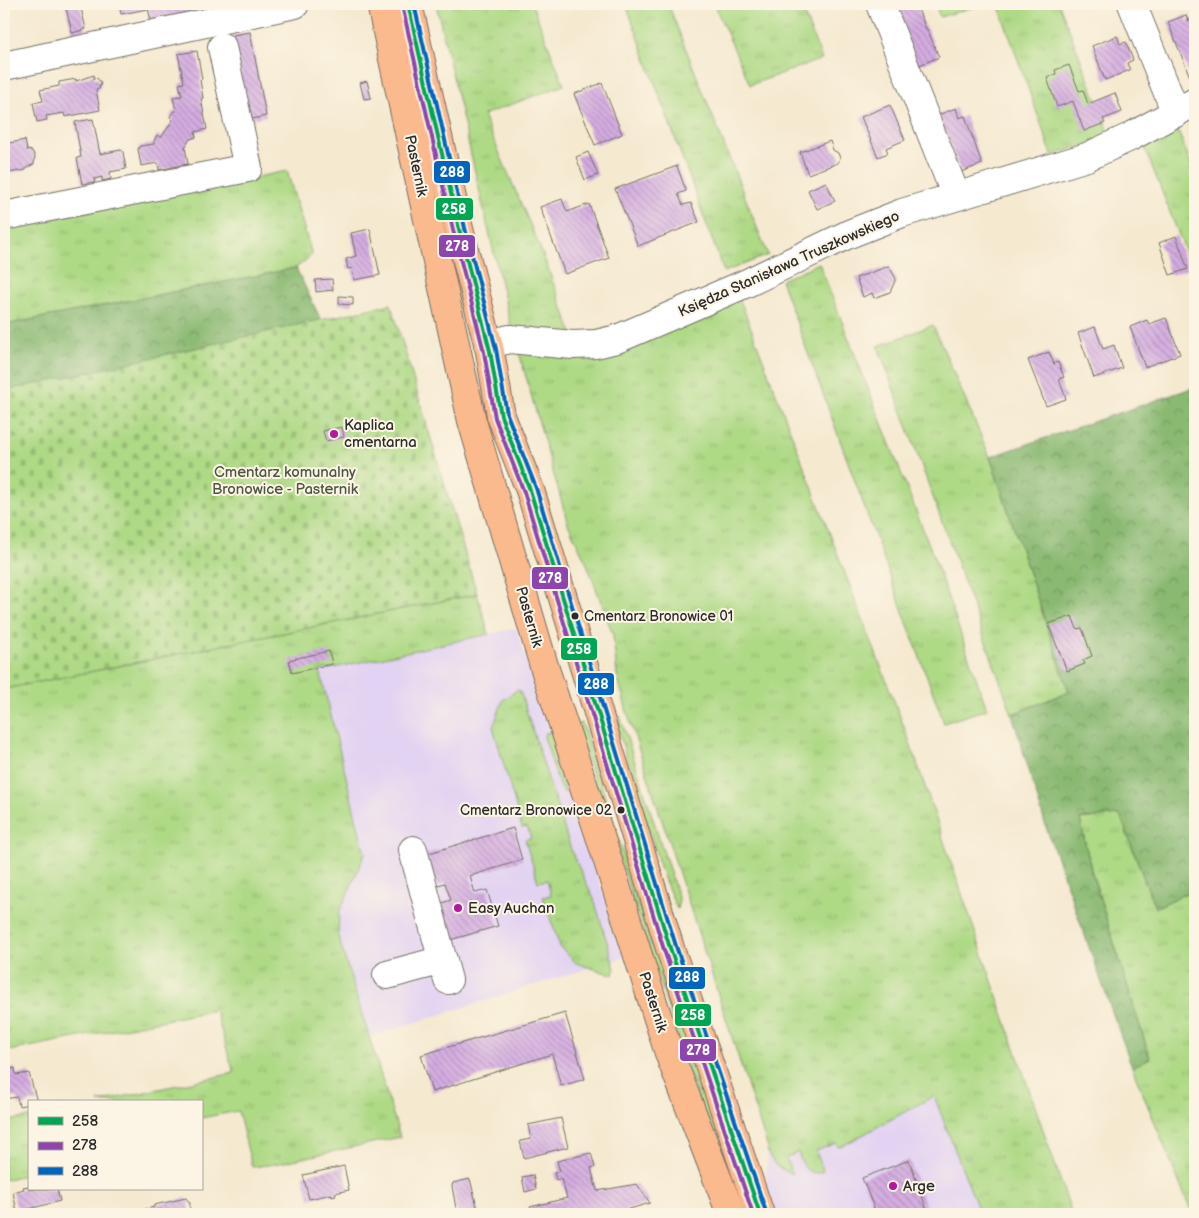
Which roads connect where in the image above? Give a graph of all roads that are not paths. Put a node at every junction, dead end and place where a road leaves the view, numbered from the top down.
1 (295, 4) edge
2 (381, 4) edge
3 (408, 4) edge
4 (880, 4) edge
5 (1132, 4) edge
6 (222, 47) dead end
7 (4, 66) edge
8 (1185, 108) edge
9 (956, 196) junction
10 (4, 216) edge
11 (488, 344) junction
12 (413, 850) dead end
13 (387, 975) dead end
14 (731, 1214) edge
15 (760, 1214) edge

1 - 7 street
2 - 14 main road, Pasternik
3 - 11 main road, Pasternik
4 - 9 street
5 - 8 street
6 - 10 street
8 - 9 street, Księdza Stanisława Truszkowskiego
9 - 11 street, Księdza Stanisława Truszkowskiego
11 - 15 main road, Pasternik
12 - 13 street

